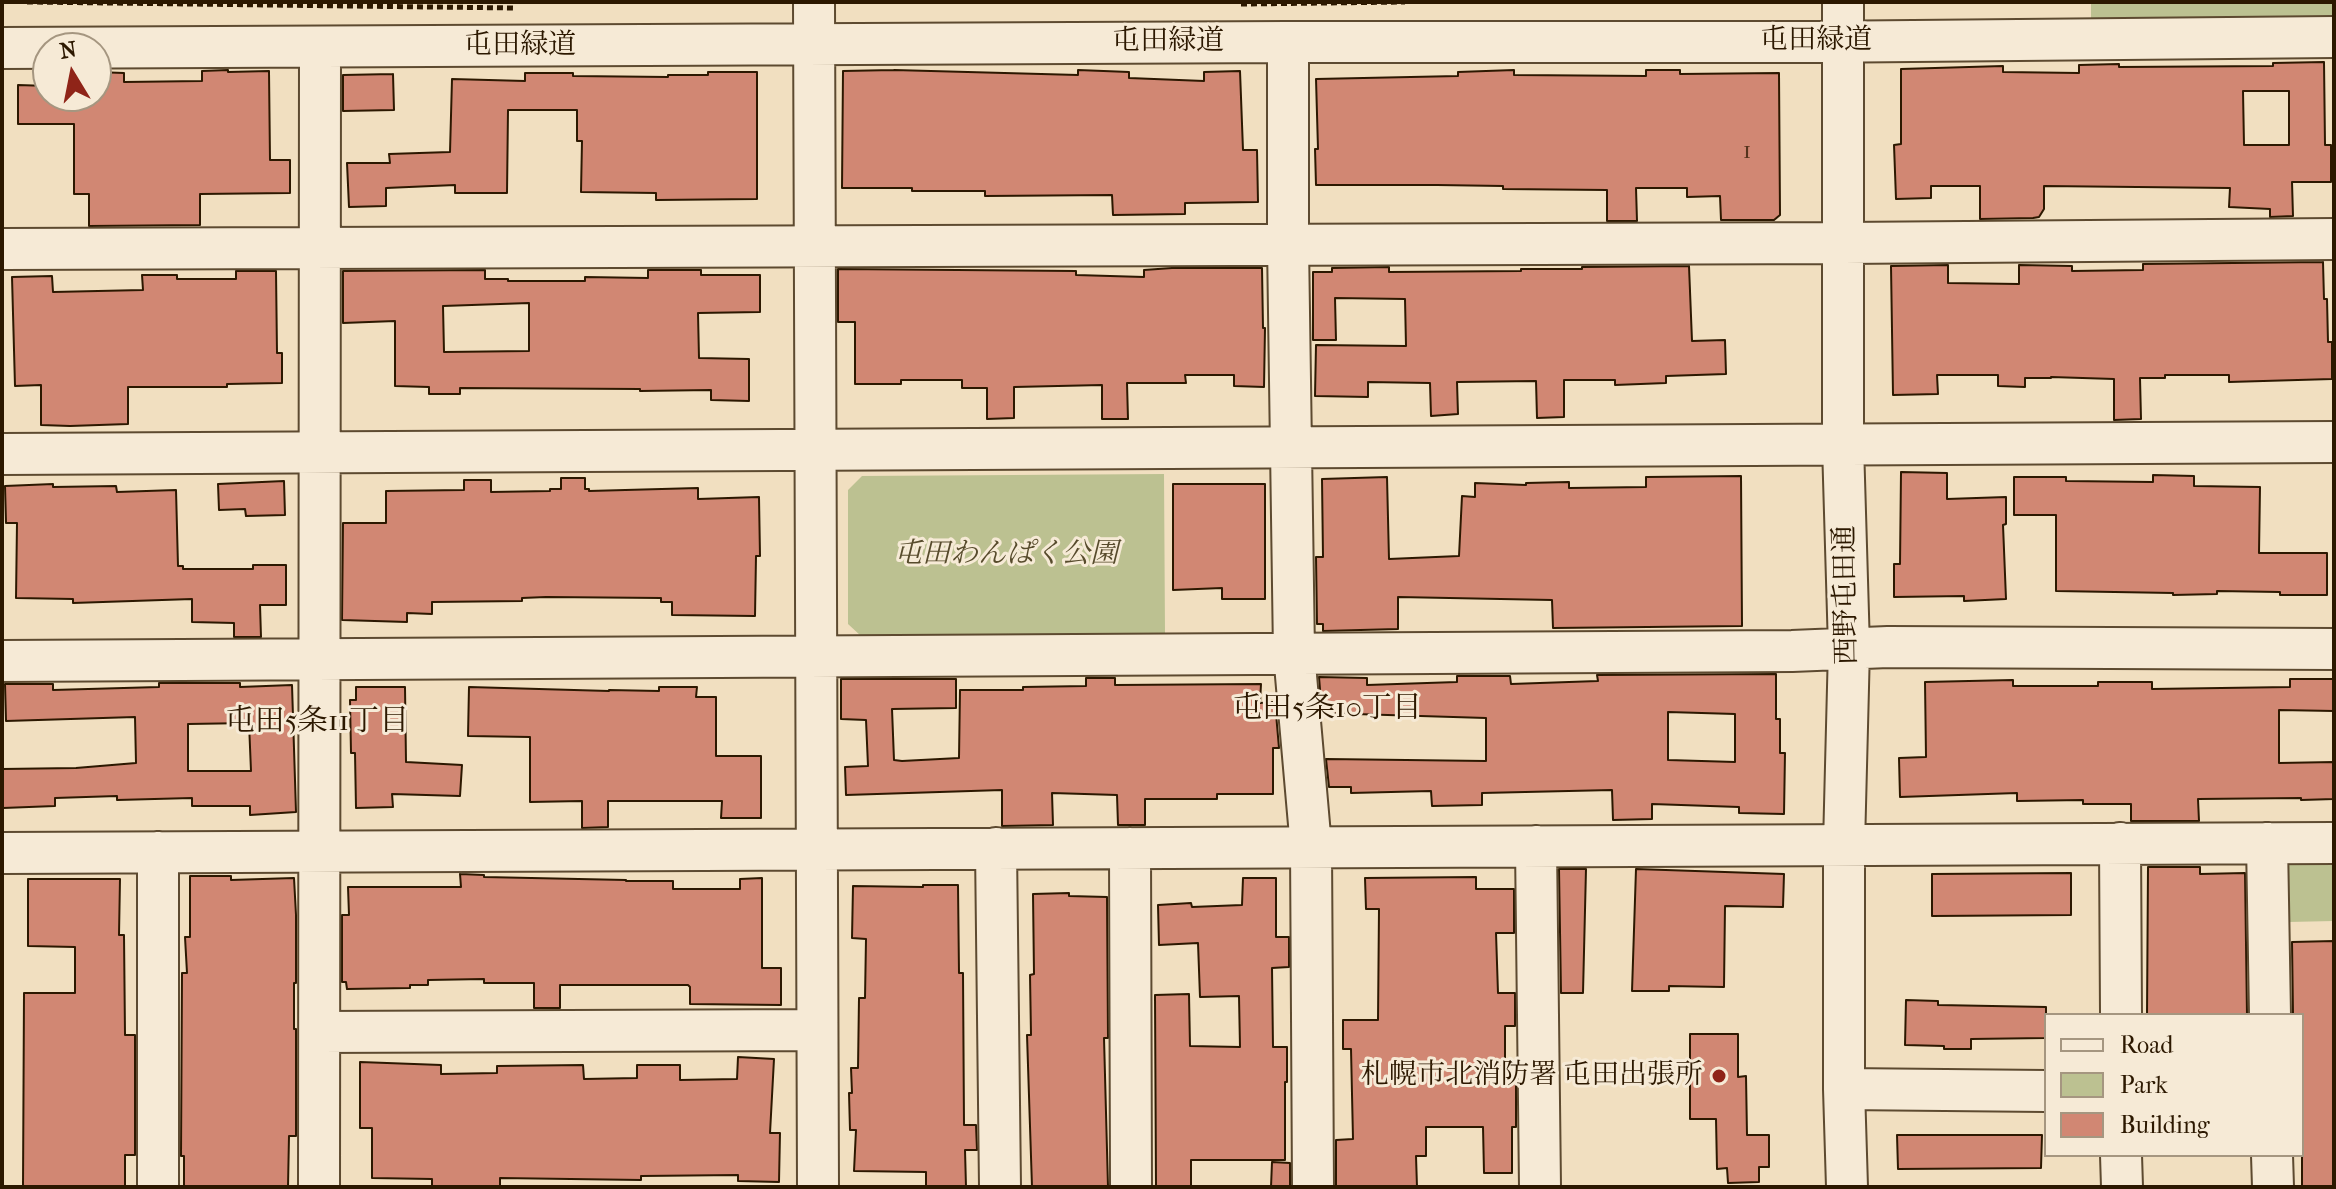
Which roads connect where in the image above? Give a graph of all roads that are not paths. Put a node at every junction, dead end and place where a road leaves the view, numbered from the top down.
1 (814, 2) edge
2 (1843, 2) edge
3 (2334, 37) edge
4 (1288, 42) junction
5 (1843, 42) junction
6 (814, 43) junction
7 (320, 47) junction
8 (2, 48) edge
9 (2334, 239) edge
10 (1844, 243) junction
11 (1288, 244) junction
12 (815, 247) junction
13 (320, 248) junction
14 (2, 249) edge
15 (2334, 442) edge
16 (1843, 445) junction
17 (1291, 447) junction
18 (816, 450) junction
19 (319, 452) junction
20 (2, 454) edge
21 (1849, 648) junction
22 (2334, 649) edge
23 (1294, 653) junction
24 (816, 655) junction
25 (318, 658) junction
26 (2, 661) edge
27 (2120, 843) junction
28 (2267, 843) junction
29 (2334, 843) edge
30 (1844, 845) junction
31 (1536, 846) junction
32 (1311, 847) junction
33 (996, 848) junction
34 (1130, 848) junction
35 (816, 849) junction
36 (320, 851) junction
37 (158, 852) junction
38 (2, 853) edge
39 (2121, 1013) edge
40 (2270, 1013) edge
41 (817, 1030) junction
42 (320, 1032) junction
43 (1844, 1089) junction
44 (2044, 1091) edge
45 (2121, 1157) edge
46 (2272, 1157) edge
47 (158, 1187) edge
48 (319, 1187) edge
49 (818, 1187) edge
50 (1000, 1187) edge
51 (1131, 1187) edge
52 (1313, 1187) edge
53 (1540, 1187) edge
54 (1847, 1187) edge
55 (2122, 1187) edge
56 (2273, 1187) edge

1 - 6 street
2 - 5 street, 西野屯田通
3 - 5 street, 屯田緑道
4 - 5 street, 屯田緑道
4 - 6 street, 屯田緑道
4 - 11 street
5 - 10 street, 西野屯田通
6 - 7 street, 屯田緑道
6 - 12 street
7 - 8 street, 屯田緑道
7 - 13 street
9 - 10 street
10 - 11 street
10 - 16 street, 西野屯田通
11 - 12 street
11 - 17 street
12 - 13 street
12 - 18 street
13 - 14 street
13 - 19 street
15 - 16 street
16 - 17 street
16 - 21 street, 西野屯田通
17 - 18 street
17 - 23 street
18 - 19 street
18 - 24 street
19 - 20 street
19 - 25 street
21 - 22 street
21 - 23 street
21 - 30 street, 西野屯田通
23 - 24 street
23 - 32 street
24 - 25 street
24 - 35 street
25 - 26 street
25 - 36 street
27 - 28 street
27 - 30 street
27 - 39 street
28 - 29 street
28 - 40 street
30 - 31 street
30 - 43 street, 西野屯田通
31 - 32 street
31 - 53 street
32 - 34 street
32 - 52 street
33 - 34 street
33 - 35 street
33 - 50 street
34 - 51 street
35 - 36 street
35 - 41 street
36 - 37 street
36 - 42 street
37 - 38 street
37 - 47 street
41 - 42 street
41 - 49 street
42 - 48 street
43 - 44 street
43 - 54 street, 西野屯田通
45 - 55 street
46 - 56 street

